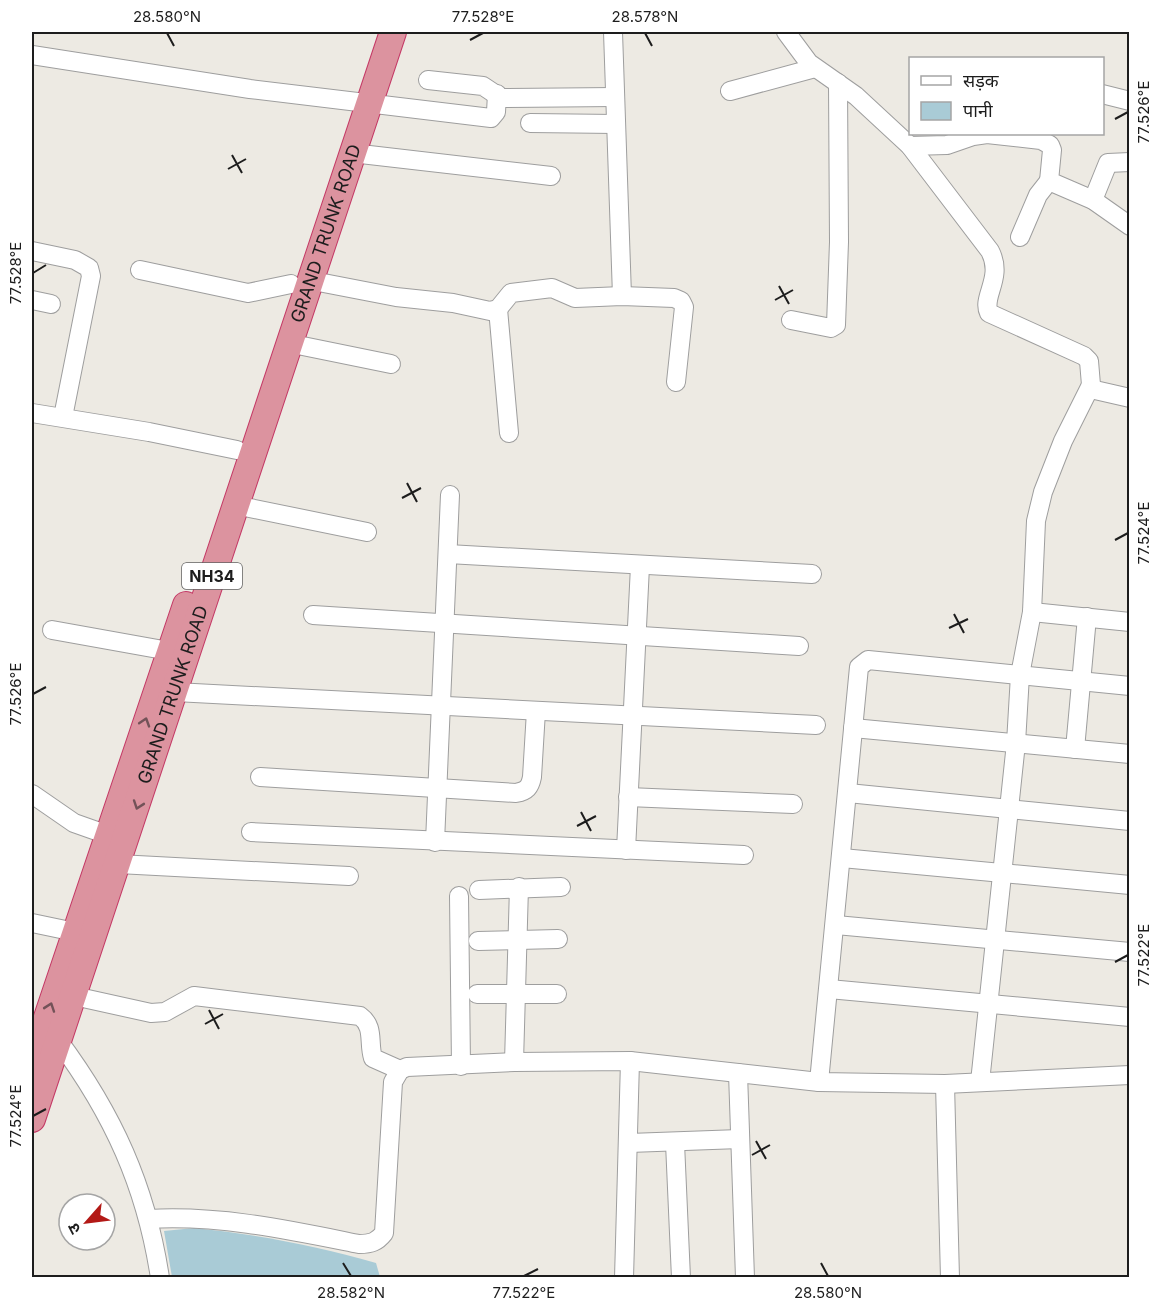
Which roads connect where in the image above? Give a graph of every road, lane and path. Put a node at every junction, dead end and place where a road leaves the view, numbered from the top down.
1 (375, 32) edge
2 (393, 32) edge
3 (613, 32) edge
4 (786, 32) edge
5 (32, 55) edge
6 (815, 68) junction
7 (428, 80) dead end
8 (838, 83) junction
9 (730, 91) dead end
10 (497, 94) junction
11 (1104, 94) edge
12 (615, 97) junction
13 (360, 101) junction
14 (1130, 101) edge
15 (530, 123) dead end
16 (616, 124) junction
17 (910, 146) junction
18 (352, 153) junction
19 (1130, 162) edge
20 (551, 176) dead end
21 (1049, 181) junction
22 (1093, 200) junction
23 (1130, 226) edge
24 (1020, 237) dead end
25 (32, 251) edge
26 (140, 270) dead end
27 (300, 282) junction
28 (622, 296) junction
29 (32, 300) edge
30 (51, 304) dead end
31 (498, 309) junction
32 (791, 320) dead end
33 (288, 343) junction
34 (392, 364) dead end
35 (676, 382) dead end
36 (1091, 385) junction
37 (1130, 398) edge
38 (32, 413) edge
39 (63, 417) junction
40 (509, 433) dead end
41 (237, 450) junction
42 (450, 495) dead end
43 (235, 505) junction
44 (367, 532) dead end
45 (448, 554) junction
46 (640, 566) junction
47 (812, 574) dead end
48 (1032, 612) junction
49 (313, 615) dead end
50 (1087, 617) junction
51 (446, 622) junction
52 (1130, 622) edge
53 (52, 630) dead end
54 (638, 636) junction
55 (799, 646) dead end
56 (169, 651) junction
57 (1020, 675) junction
58 (1081, 681) junction
59 (1130, 686) edge
60 (175, 692) junction
61 (442, 705) junction
62 (536, 711) junction
63 (632, 716) junction
64 (816, 725) dead end
65 (853, 728) junction
66 (1016, 743) junction
67 (1075, 749) junction
68 (1130, 754) edge
69 (260, 777) dead end
70 (438, 787) junction
71 (848, 793) junction
72 (32, 794) edge
73 (628, 797) junction
74 (793, 804) dead end
75 (1009, 808) junction
76 (1130, 821) edge
77 (251, 832) dead end
78 (108, 835) junction
79 (435, 842) junction
80 (626, 850) junction
81 (744, 855) dead end
82 (842, 858) junction
83 (118, 864) junction
84 (1001, 875) junction
85 (349, 876) dead end
86 (1130, 885) edge
87 (561, 886) dead end
88 (519, 887) junction
89 (479, 890) dead end
90 (459, 896) dead end
91 (32, 922) edge
92 (836, 925) junction
93 (75, 932) junction
94 (558, 939) dead end
95 (997, 939) junction
96 (478, 941) dead end
97 (517, 941) junction
98 (1130, 952) edge
99 (829, 989) junction
100 (477, 994) dead end
101 (557, 994) dead end
102 (515, 995) junction
103 (74, 996) junction
104 (988, 1004) junction
105 (1130, 1017) edge
106 (43, 1056) edge
107 (630, 1061) junction
108 (514, 1062) junction
109 (461, 1066) junction
110 (738, 1073) junction
111 (1130, 1075) edge
112 (396, 1076) junction
113 (819, 1082) junction
114 (980, 1082) junction
115 (945, 1084) junction
116 (32, 1119) edge
117 (740, 1139) junction
118 (629, 1143) junction
119 (675, 1143) junction
120 (149, 1219) junction
121 (160, 1278) edge
122 (624, 1278) edge
123 (681, 1278) edge
124 (745, 1278) edge
125 (950, 1278) edge

1 - 13 highway, GRAND TRUNK ROAD / NH34
2 - 13 highway, GRAND TRUNK ROAD / NH34
3 - 12 street
4 - 6 street
5 - 13 street
6 - 8 street
6 - 9 street
7 - 10 street
8 - 17 street
8 - 32 street
10 - 12 street
10 - 13 street
11 - 14 street
12 - 16 street
13 - 18 highway, GRAND TRUNK ROAD / NH34
13 - 27 highway, GRAND TRUNK ROAD / NH34
15 - 16 street
16 - 28 street
17 - 21 street
17 - 36 street
18 - 20 street
18 - 27 highway, GRAND TRUNK ROAD / NH34
19 - 22 street
21 - 22 street
21 - 24 street
22 - 23 street
25 - 39 street
26 - 27 street
27 - 31 street
27 - 33 highway, GRAND TRUNK ROAD / NH34
27 - 41 highway, GRAND TRUNK ROAD / NH34
28 - 31 street
28 - 35 street
29 - 30 street
31 - 40 street
33 - 34 street
33 - 43 highway, GRAND TRUNK ROAD / NH34
36 - 37 street
36 - 48 street
38 - 39 street
39 - 41 street
41 - 56 highway, GRAND TRUNK ROAD / NH34
42 - 45 street
43 - 44 street
43 - 60 highway, GRAND TRUNK ROAD / NH34
45 - 46 street
45 - 51 street
46 - 47 street
46 - 54 street
48 - 50 street
48 - 57 street
49 - 51 street
50 - 52 street
50 - 58 street
51 - 54 street
51 - 61 street
53 - 56 street
54 - 55 street
54 - 63 street
78 -> 56 highway, GRAND TRUNK ROAD / NH34
57 - 58 street
57 - 65 street
57 - 66 street
58 - 59 street
58 - 67 street
60 - 61 street
60 -> 83 highway, GRAND TRUNK ROAD / NH34
61 - 62 street
61 - 70 street
62 - 63 street
62 - 70 street
63 - 64 street
63 - 73 street
65 - 66 street
65 - 71 street
66 - 67 street
66 - 75 street
67 - 68 street
69 - 70 street
70 - 79 street
71 - 75 street
71 - 82 street
72 - 78 street
73 - 74 street
73 - 80 street
75 - 76 street
75 - 84 street
77 - 79 street
78 - 93 highway, GRAND TRUNK ROAD / NH34
79 - 80 street
80 - 81 street
82 - 84 street
82 - 92 street
83 - 85 street
83 - 103 highway, GRAND TRUNK ROAD / NH34
84 - 86 street
84 - 95 street
87 - 88 street
88 - 89 street
88 - 97 street
90 - 109 street
91 - 93 street
92 - 95 street
92 - 99 street
106 -> 93 highway, GRAND TRUNK ROAD / NH34
94 - 97 street
95 - 98 street
95 - 104 street
96 - 97 street
97 - 102 street
99 - 104 street
99 - 113 street
100 - 102 street
101 - 102 street
102 - 108 street
103 - 106 highway, GRAND TRUNK ROAD / NH34
103 - 112 street
104 - 105 street
104 - 114 street
106 - 116 highway, GRAND TRUNK ROAD / NH34
106 - 120 street
107 - 108 street
107 - 110 street
107 - 118 street
108 - 109 street
109 - 112 street
110 - 113 street
110 - 117 street
111 - 114 street
112 - 120 street
113 - 115 street
114 - 115 street
115 - 125 street
117 - 119 street
117 - 124 street
118 - 119 street
118 - 122 street
119 - 123 street
120 - 121 street

